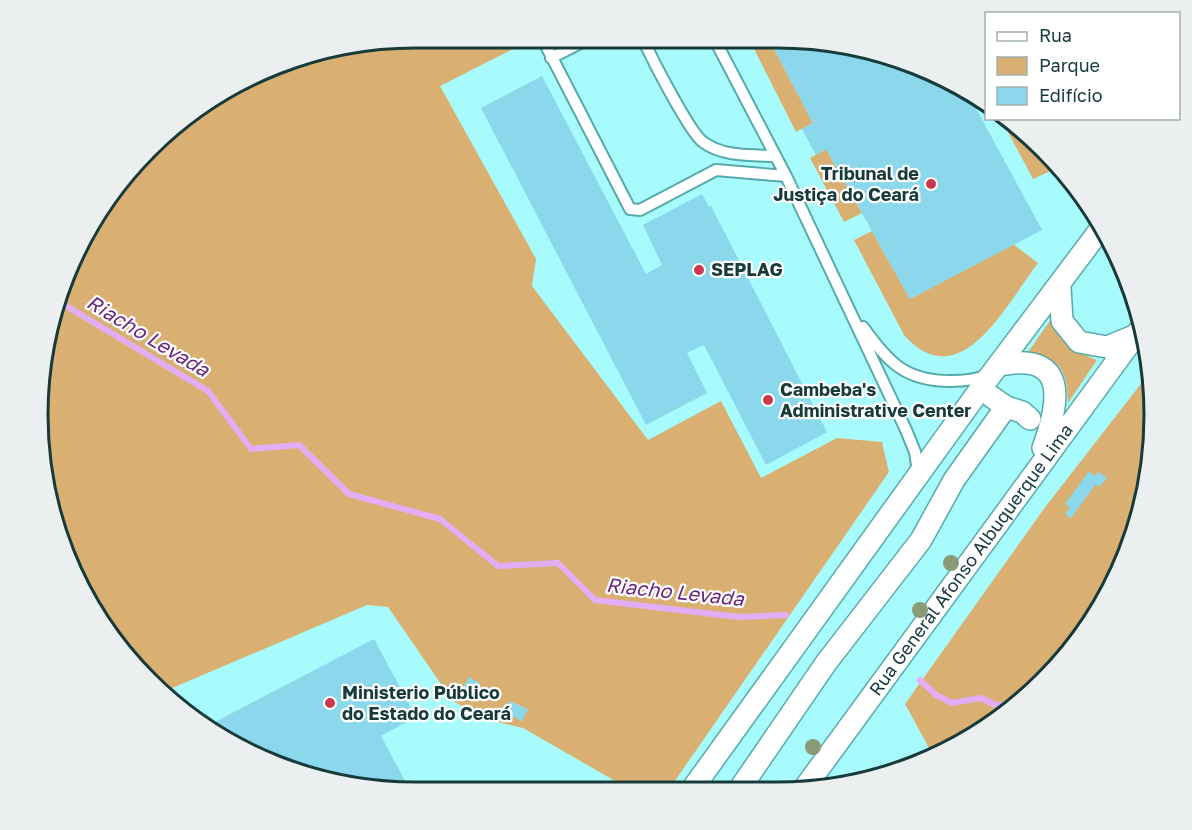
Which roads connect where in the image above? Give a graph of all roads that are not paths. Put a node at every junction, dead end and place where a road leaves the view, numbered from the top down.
1 (547, 48) edge
2 (570, 48) edge
3 (648, 48) edge
4 (719, 48) edge
5 (551, 58) junction
6 (775, 156) junction
7 (786, 176) junction
8 (1096, 235) edge
9 (1060, 287) junction
10 (849, 308) junction
11 (1135, 335) edge
12 (1135, 336) edge
13 (998, 367) junction
14 (1030, 419) dead end
15 (1035, 471) junction
16 (919, 475) junction
17 (810, 780) edge
18 (697, 782) edge
19 (744, 782) edge

1 - 5 lane
2 - 5 lane
3 - 6 lane
4 - 6 lane
5 - 7 lane
6 - 7 lane
7 - 10 lane
8 - 9 street
9 - 11 street
9 - 13 street
10 - 13 lane
10 - 16 lane
12 - 15 street, Rua General Afonso Albuquerque Lima
13 - 15 street
13 - 16 street
14 - 19 street
15 - 17 street, Rua General Afonso Albuquerque Lima
16 - 18 street

